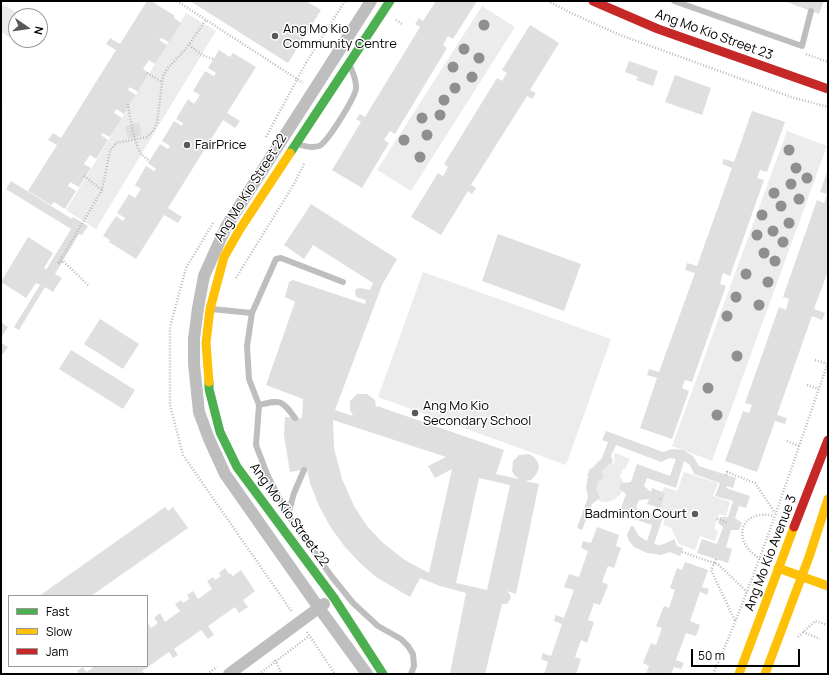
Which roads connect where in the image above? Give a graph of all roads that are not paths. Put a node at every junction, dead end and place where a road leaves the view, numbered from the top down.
1 (371, 1) edge
2 (390, 1) edge
3 (593, 1) edge
4 (674, 1) edge
5 (810, 11) dead end
6 (337, 53) junction
7 (348, 63) junction
8 (828, 89) edge
9 (283, 139) junction
10 (296, 144) junction
11 (344, 282) dead end
12 (198, 308) junction
13 (210, 309) junction
14 (252, 313) junction
15 (259, 405) junction
16 (295, 418) dead end
17 (828, 440) edge
18 (304, 470) dead end
19 (828, 498) edge
20 (288, 516) junction
21 (778, 568) junction
22 (802, 576) junction
23 (828, 586) edge
24 (334, 598) junction
25 (319, 608) junction
26 (229, 674) edge
27 (367, 674) edge
28 (384, 674) edge
29 (411, 674) edge
30 (739, 674) edge
31 (765, 674) edge

1 - 6 street, Ang Mo Kio Street 22
2 - 7 street, Ang Mo Kio Street 22
3 - 8 street, Ang Mo Kio Street 23
4 - 5 lane
6 - 7 lane
6 - 9 street, Ang Mo Kio Street 22
7 - 10 street, Ang Mo Kio Street 22
7 - 10 lane
9 - 10 lane
9 - 12 street, Ang Mo Kio Street 22
10 - 13 street, Ang Mo Kio Street 22
11 - 14 lane
12 - 13 lane
12 - 25 street, Ang Mo Kio Street 22
13 - 14 lane
13 - 24 street, Ang Mo Kio Street 22
14 - 15 lane
15 - 16 lane
15 - 20 lane
17 - 21 street, Ang Mo Kio Avenue 3
18 - 20 lane
19 - 22 street
20 - 29 lane
21 - 22 street
21 - 30 street, Ang Mo Kio Avenue 3
22 - 23 street
22 - 31 street
24 - 25 street
24 - 28 street, Ang Mo Kio Street 22
25 - 26 street
25 - 27 street, Ang Mo Kio Street 22

